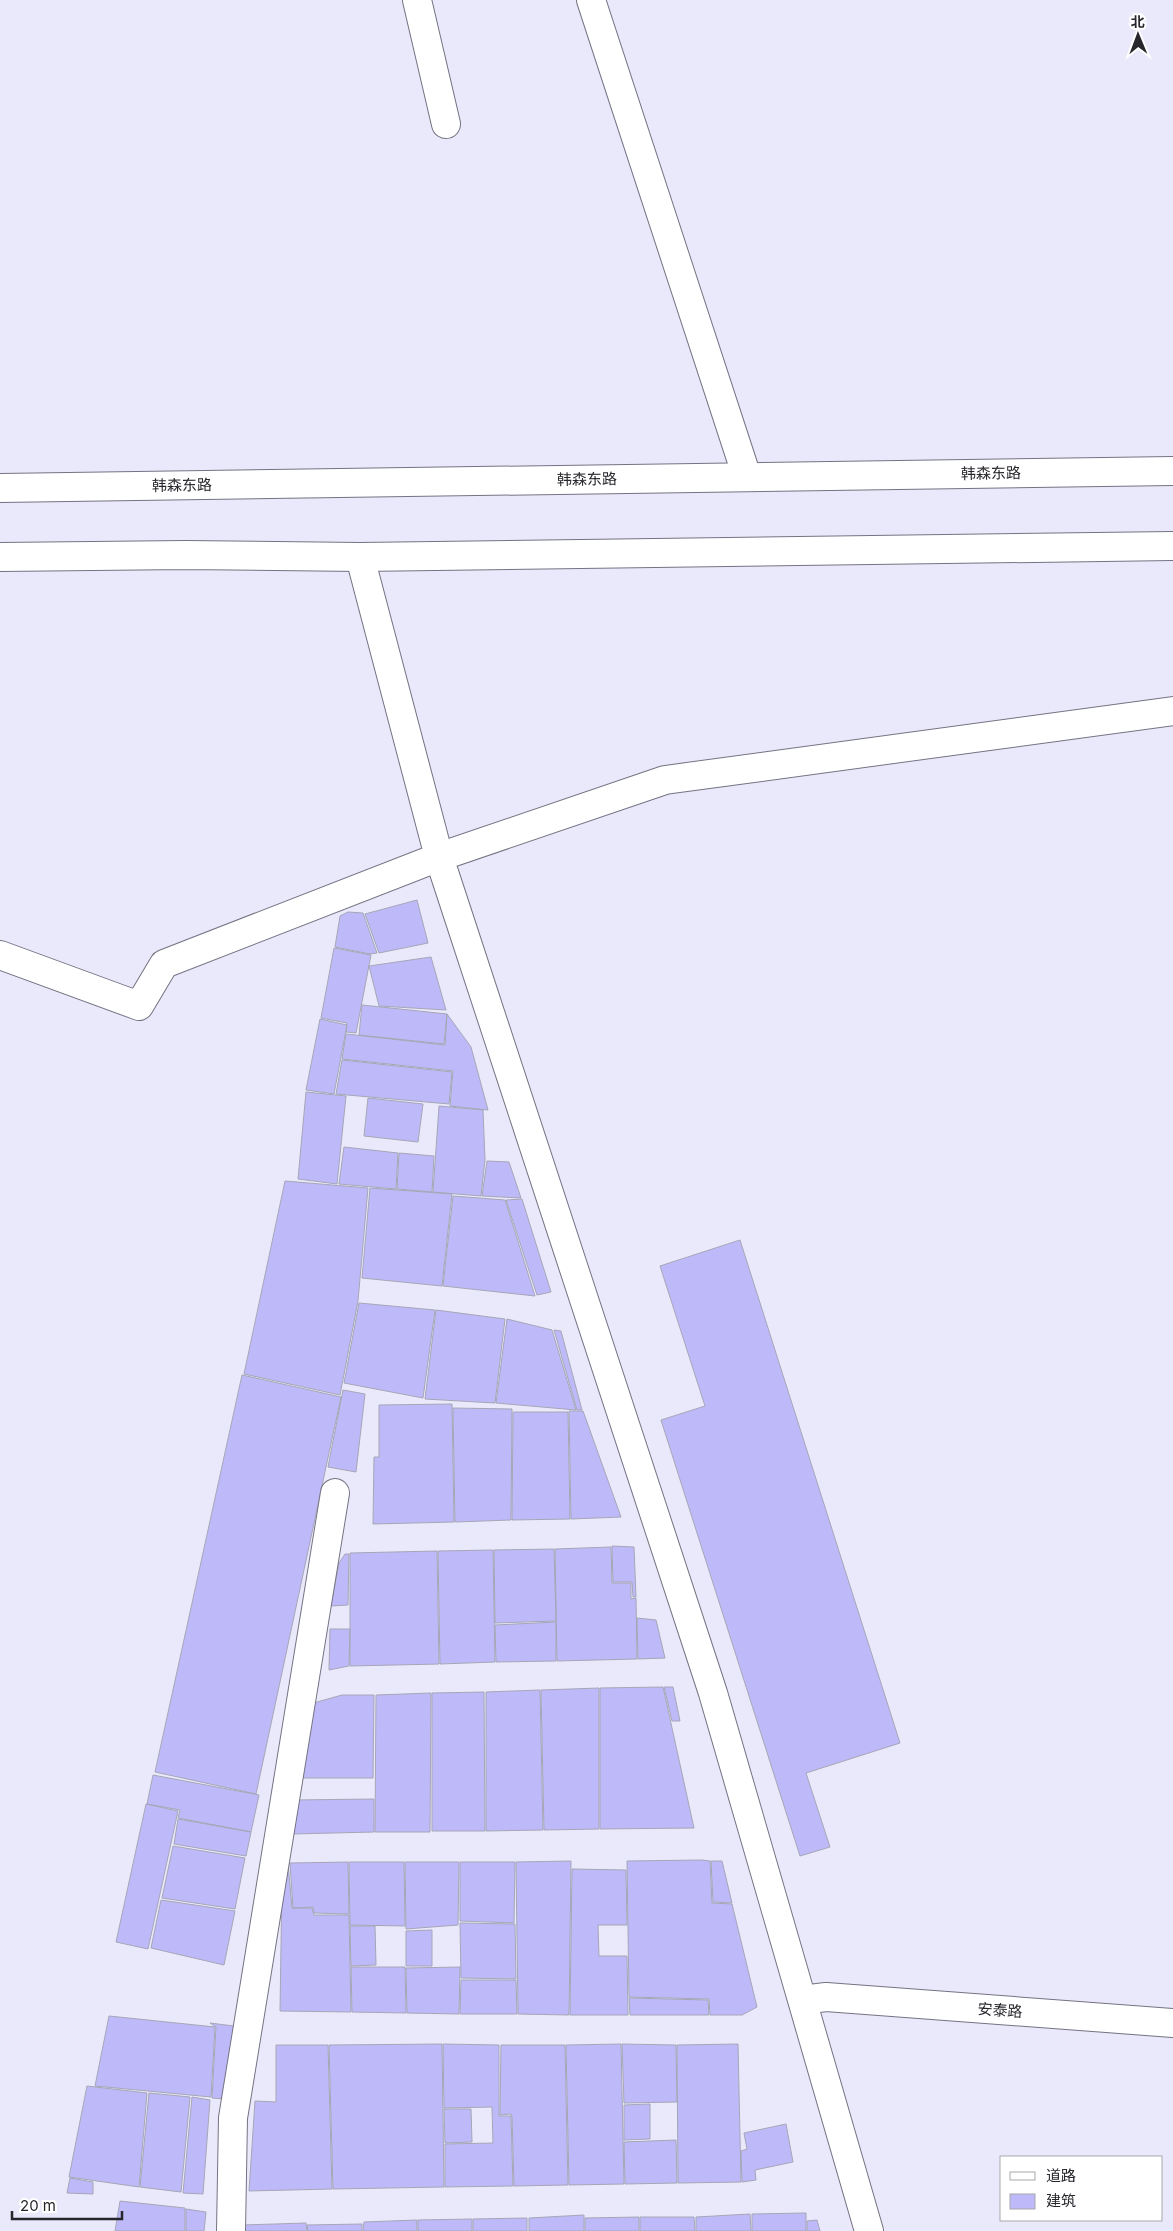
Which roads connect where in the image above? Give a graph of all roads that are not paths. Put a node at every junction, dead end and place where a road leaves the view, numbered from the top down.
1 (417, 0) edge
2 (591, 0) edge
3 (446, 124) dead end
4 (1173, 471) edge
5 (746, 477) junction
6 (0, 488) edge
7 (1173, 546) edge
8 (0, 557) edge
9 (360, 557) junction
10 (1173, 711) edge
11 (439, 857) junction
12 (0, 955) edge
13 (335, 1493) dead end
14 (814, 1999) junction
15 (1173, 2023) edge
16 (231, 2231) edge
17 (869, 2231) edge

1 - 3 street
2 - 5 street
4 - 5 street, 韩森东路
5 - 6 street, 韩森东路
7 - 9 street
8 - 9 street
9 - 11 street
10 - 11 street
11 - 12 street
11 - 14 street
13 - 16 street
14 - 15 street, 安泰路
14 - 17 street

